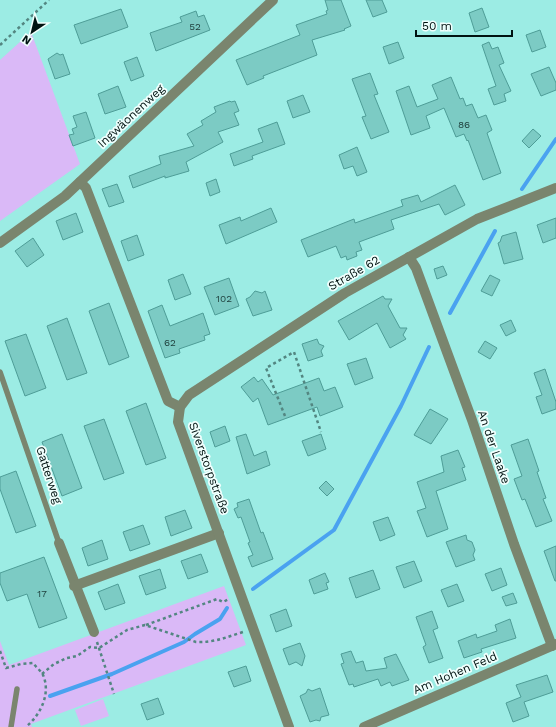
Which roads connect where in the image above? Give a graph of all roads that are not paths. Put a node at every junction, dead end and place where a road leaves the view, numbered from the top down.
1 (273, 0) edge
2 (80, 182) junction
3 (556, 188) edge
4 (0, 243) edge
5 (409, 257) junction
6 (0, 372) edge
7 (180, 407) junction
8 (219, 533) junction
9 (59, 543) joint
10 (74, 586) junction
11 (94, 632) dead end
12 (554, 645) edge
13 (17, 689) dead end
14 (11, 727) edge
15 (289, 727) edge
16 (364, 727) edge

1 - 2 street, Ingwäonenweg
2 - 4 street, Ingwäonenweg
2 - 7 street
3 - 5 street, Straße 62
5 - 7 street, Straße 62
5 - 12 street, An der Laake
6 - 9 lane, Gatterweg
7 - 8 street, Siverstorpstraße
8 - 10 street
8 - 15 street, Siverstorpstraße
9 - 10 street, Gatterweg
10 - 11 street, Gatterweg
12 - 16 street, Am Hohen Feld
13 - 14 lane

